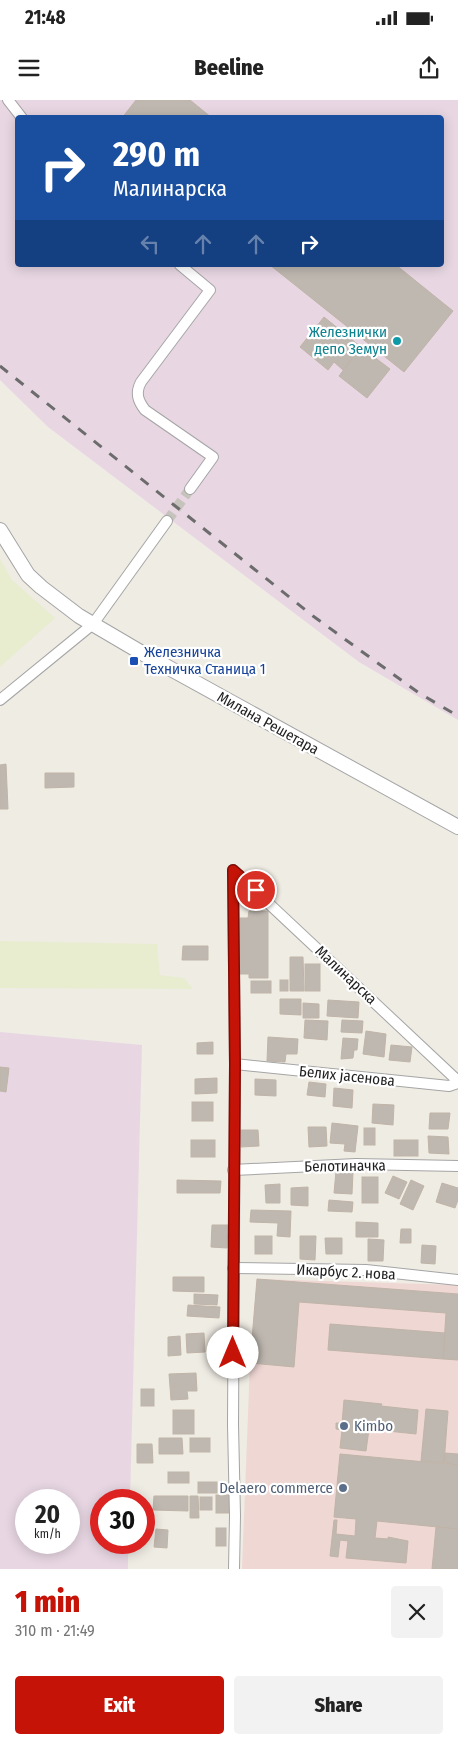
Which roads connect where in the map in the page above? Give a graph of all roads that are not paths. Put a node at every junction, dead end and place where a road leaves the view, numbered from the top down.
1 (8, 100) edge
2 (20, 115) edge
3 (182, 267) edge
4 (190, 489) tunnel mouth
5 (167, 521) tunnel mouth
6 (0, 530) edge
7 (93, 624) junction
8 (0, 700) edge
9 (458, 827) edge
10 (235, 1064) junction
11 (458, 1082) edge
12 (458, 1166) edge
13 (233, 1170) junction
14 (233, 1268) junction
15 (458, 1280) edge
16 (234, 1569) edge

1 - 2 street
3 - 4 street
5 - 7 street
6 - 7 street, Милана Решетара
7 - 8 street
7 - 9 street, Милана Решетара
10 - 11 street, Белих јасенова
10 - 11 street, Малинарска
10 - 13 street
12 - 13 street, Белотиначка
13 - 14 street
14 - 15 street, Икарбус 2. нова
14 - 16 street

